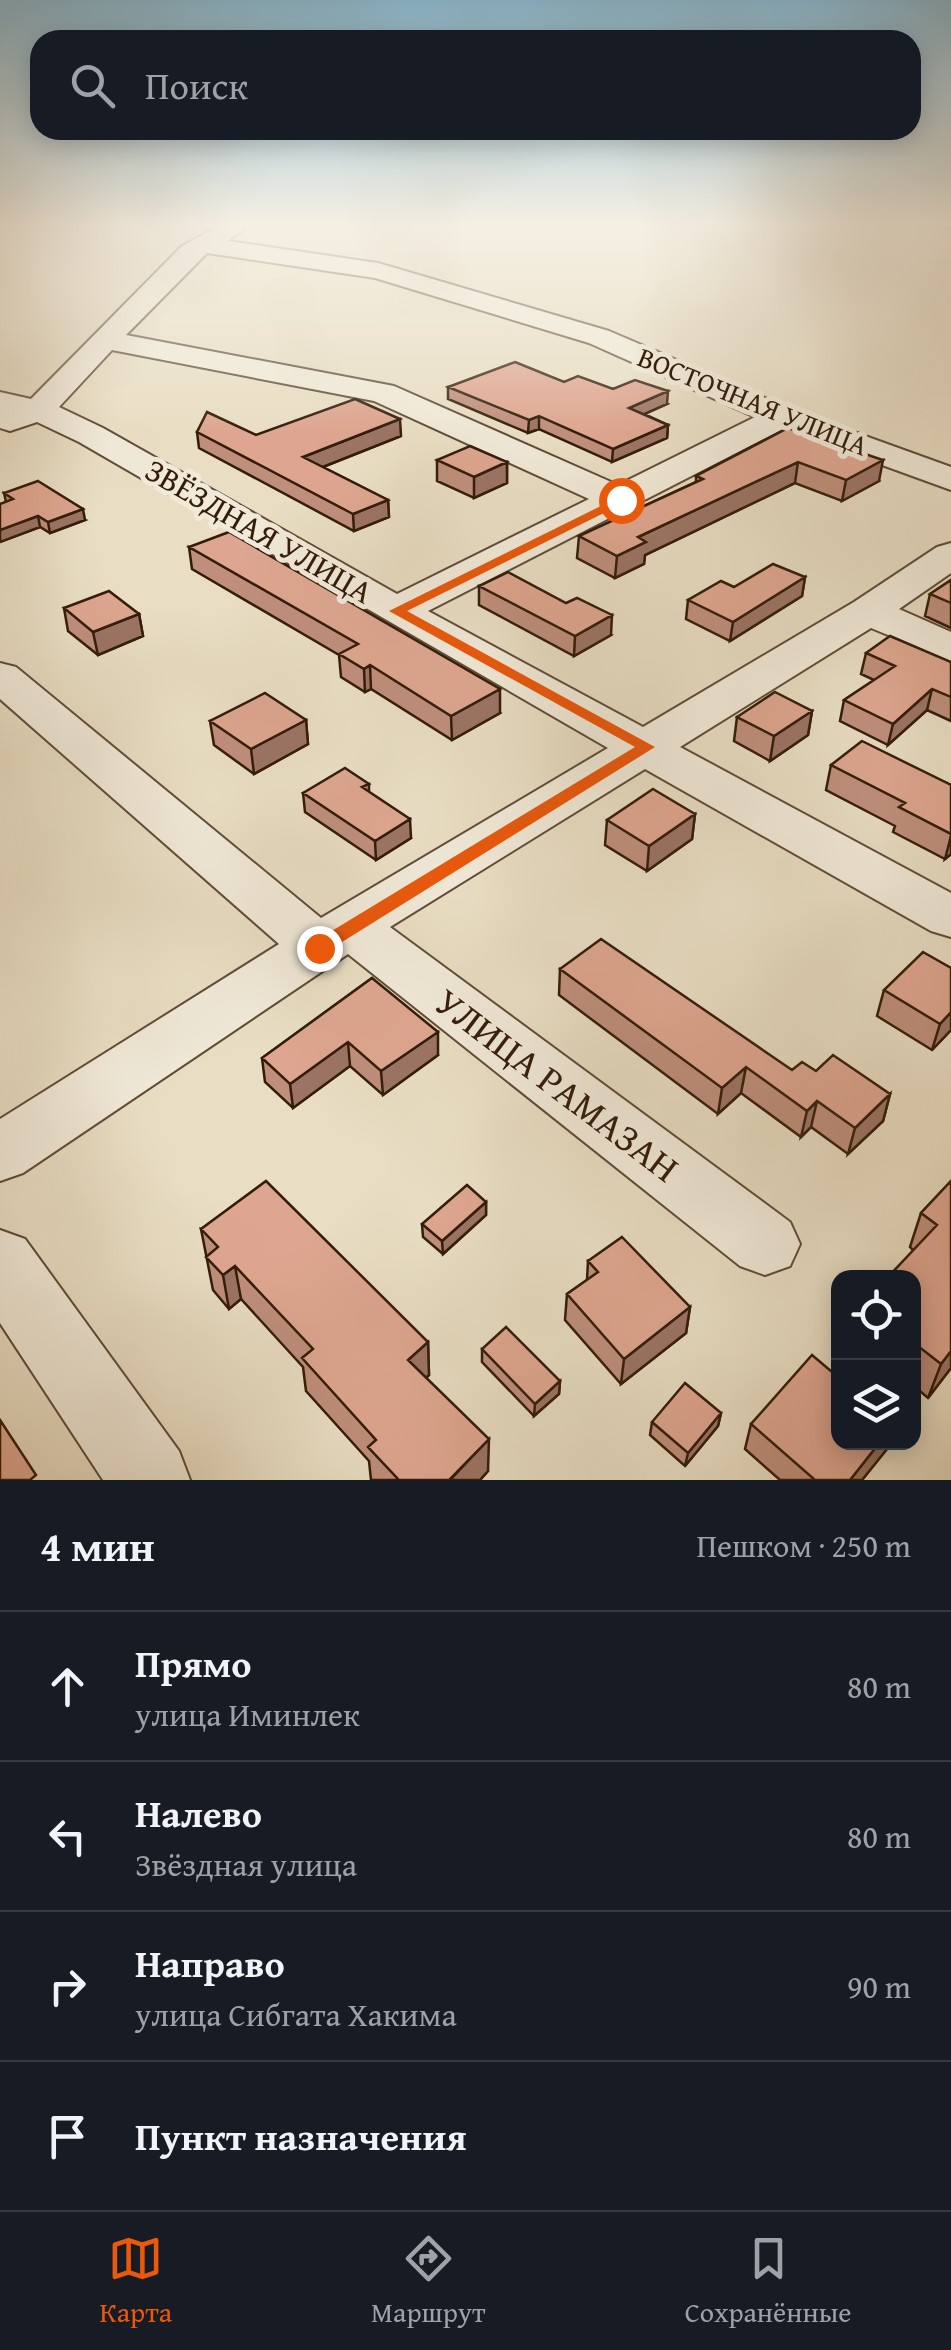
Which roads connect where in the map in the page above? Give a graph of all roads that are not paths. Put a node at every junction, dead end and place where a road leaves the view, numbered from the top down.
1 (149, 294) edge
2 (456, 294) edge
3 (105, 340) junction
4 (12, 413) edge
5 (781, 417) junction
6 (951, 479) edge
7 (621, 500) junction
8 (951, 555) edge
9 (396, 611) junction
10 (869, 611) junction
11 (951, 648) edge
12 (0, 676) edge
13 (647, 747) junction
14 (951, 918) edge
15 (334, 937) junction
16 (0, 1153) edge
17 (765, 1244) dead end
18 (0, 1262) edge
19 (150, 1480) edge

1 - 3 street
2 - 5 street, ВОСТОЧНАЯ УЛИЦА
3 - 4 street
3 - 7 street
4 - 9 street, ЗВЁЗДНАЯ УЛИЦА
5 - 6 street, ВОСТОЧНАЯ УЛИЦА
5 - 7 street
7 - 9 street
8 - 10 street
9 - 13 street, ЗВЁЗДНАЯ УЛИЦА
10 - 11 street
10 - 13 street
12 - 15 street, УЛИЦА РАМАЗАН
13 - 14 street, ЗВЁЗДНАЯ УЛИЦА
13 - 15 street
15 - 16 street
15 - 17 street, УЛИЦА РАМАЗАН
18 - 19 street

